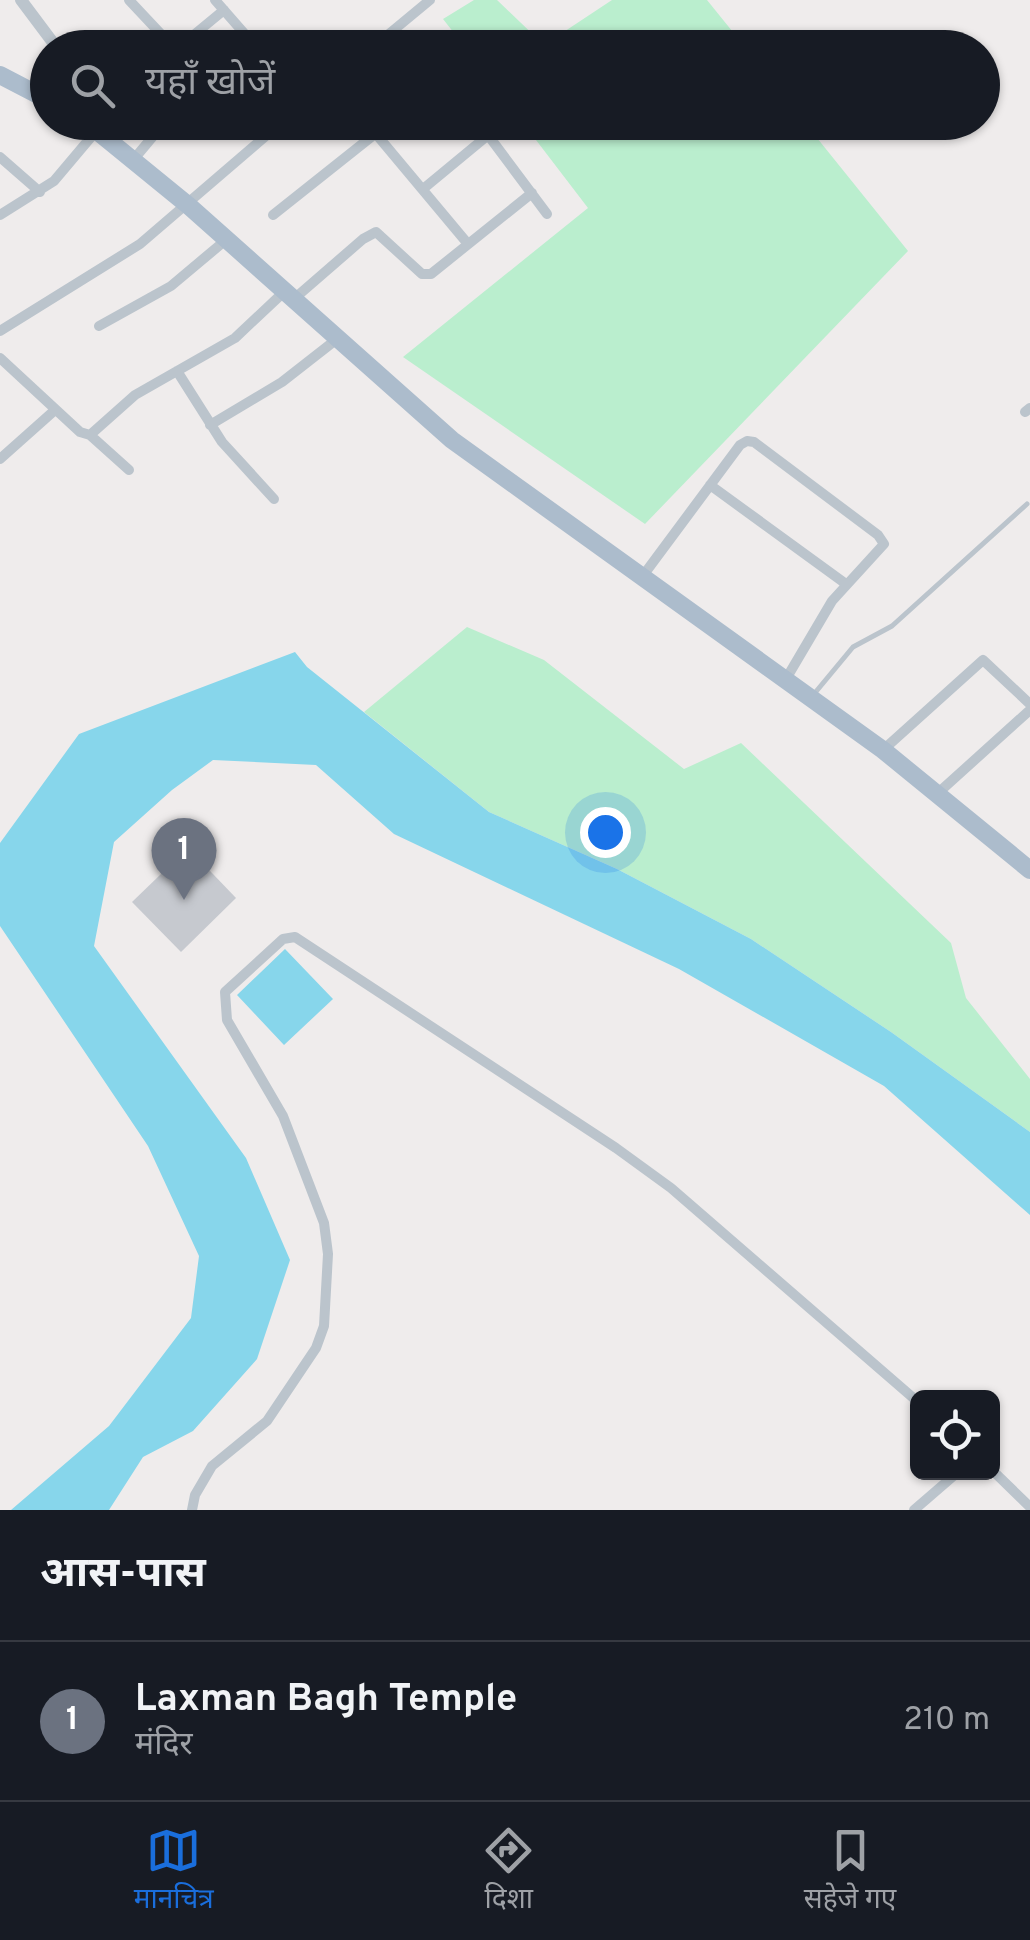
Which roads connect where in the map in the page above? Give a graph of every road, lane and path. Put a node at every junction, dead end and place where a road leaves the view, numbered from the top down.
1 (21, 0) edge
2 (129, 0) edge
3 (216, 0) edge
4 (430, 0) edge
5 (224, 10) junction
6 (43, 30) edge
7 (158, 30) edge
8 (199, 30) edge
9 (241, 30) edge
10 (394, 30) edge
11 (0, 76) edge
12 (30, 91) edge
13 (85, 140) edge
14 (112, 140) edge
15 (150, 140) edge
16 (262, 140) edge
17 (368, 140) edge
18 (381, 140) edge
19 (482, 140) edge
20 (492, 140) edge
21 (0, 157) edge
22 (134, 159) junction
23 (423, 189) junction
24 (40, 192) junction
25 (532, 192) junction
26 (189, 206) junction
27 (547, 214) dead end
28 (0, 215) edge
29 (273, 215) dead end
30 (227, 239) junction
31 (468, 244) junction
32 (290, 294) junction
33 (99, 326) dead end
34 (0, 331) edge
35 (338, 339) junction
36 (0, 358) edge
37 (177, 372) junction
38 (56, 410) junction
39 (210, 425) junction
40 (90, 435) junction
41 (0, 459) edge
42 (129, 470) dead end
43 (710, 484) junction
44 (274, 499) dead end
45 (1027, 504) dead end
46 (642, 577) junction
47 (846, 584) junction
48 (786, 679) junction
49 (811, 697) junction
50 (1030, 707) edge
51 (882, 750) junction
52 (938, 793) junction
53 (1027, 863) edge
54 (910, 1395) edge
55 (1000, 1478) edge
56 (949, 1480) edge
57 (1030, 1508) edge
58 (192, 1510) edge
59 (914, 1510) edge

1 - 6 street
2 - 7 street
3 - 5 street
4 - 10 street
5 - 8 street
5 - 9 street
11 - 12 main road
13 - 24 street
14 - 22 main road
15 - 22 street
16 - 26 street
17 - 29 street
18 - 23 street
19 - 23 street
20 - 25 street
21 - 24 street
22 - 26 main road
23 - 31 street
24 - 28 street
25 - 27 street
25 - 31 street
26 - 30 main road
26 - 34 street
30 - 32 main road
30 - 33 street
31 - 32 street
32 - 35 main road
32 - 37 street
35 - 39 street
35 - 46 main road
36 - 38 street
37 - 39 street
37 - 40 street
38 - 40 street
38 - 41 street
39 - 44 street
40 - 42 street
43 - 46 street
43 - 47 street
43 - 47 street
45 - 49 lane
46 - 48 main road
47 - 48 street
48 - 49 main road
49 - 51 main road
50 - 51 street
50 - 52 street
51 - 52 main road
52 - 53 main road
54 - 58 street
55 - 57 street
56 - 59 street

